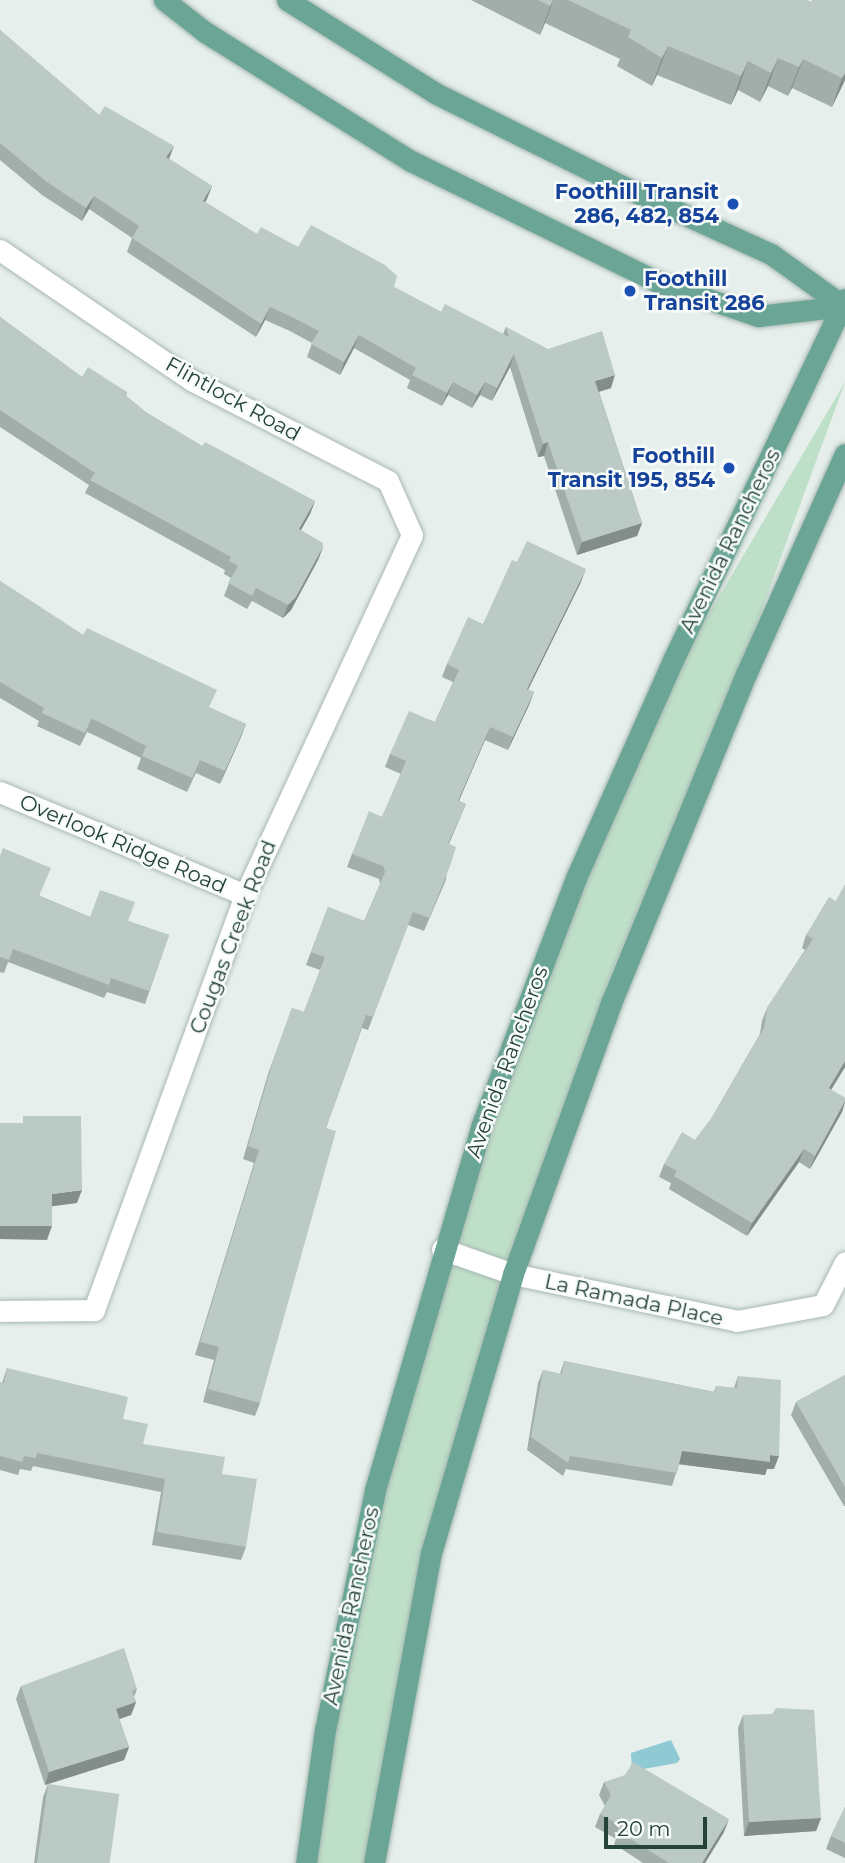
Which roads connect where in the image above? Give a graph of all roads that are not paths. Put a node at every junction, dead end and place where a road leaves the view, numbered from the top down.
1 (164, 0) edge
2 (288, 0) edge
3 (0, 250) edge
4 (844, 303) edge
5 (845, 454) edge
6 (412, 535) joint
7 (0, 792) edge
8 (245, 895) junction
9 (442, 1249) junction
10 (845, 1262) edge
11 (513, 1274) junction
12 (0, 1311) edge
13 (306, 1863) edge
14 (374, 1863) edge

1 - 4 main road
2 - 4 main road
3 - 6 street, Flintlock Road
4 - 9 main road, Avenida Rancheros
5 - 11 main road
6 - 8 street, Cougas Creek Road
7 - 8 street, Overlook Ridge Road
8 - 12 street, Cougas Creek Road
9 - 11 street, La Ramada Place
9 - 13 main road, Avenida Rancheros
10 - 11 street, La Ramada Place
11 - 14 main road

